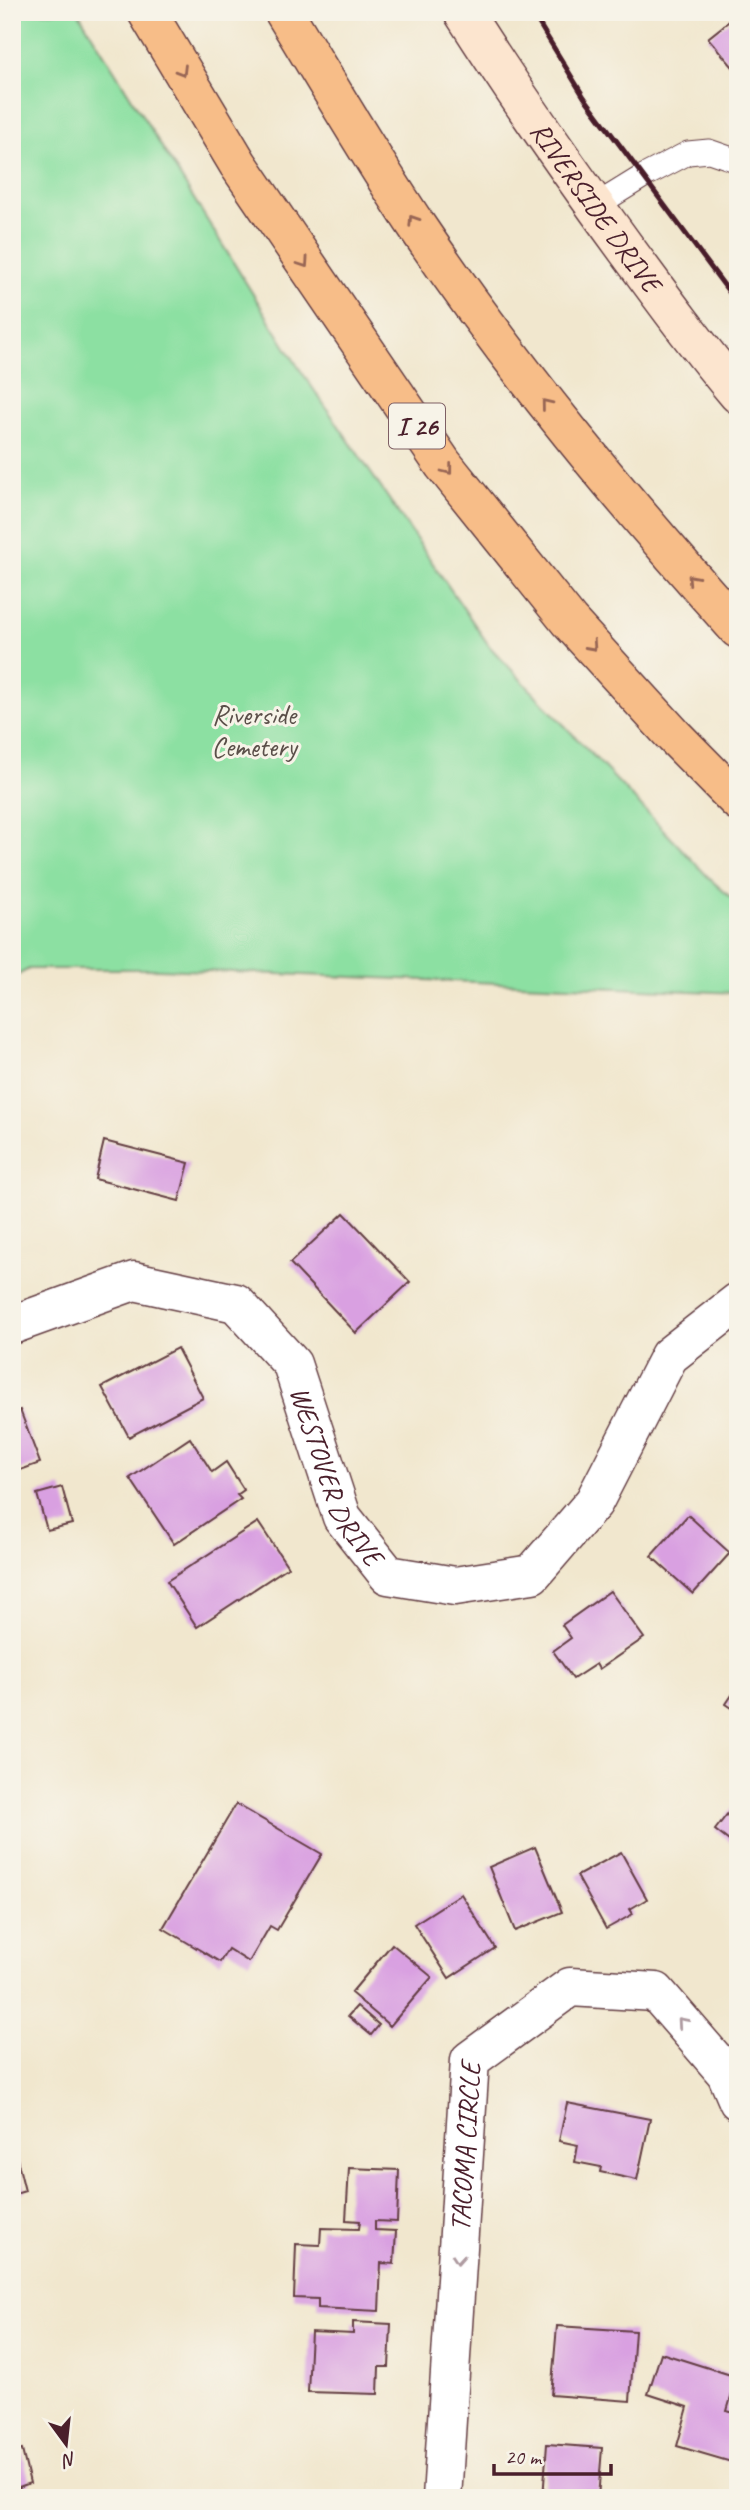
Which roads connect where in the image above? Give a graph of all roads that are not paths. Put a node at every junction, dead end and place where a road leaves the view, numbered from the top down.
1 (147, 12) edge
2 (284, 12) edge
3 (463, 12) edge
4 (738, 161) edge
5 (595, 206) junction
6 (738, 394) edge
7 (738, 629) edge
8 (738, 801) edge
9 (738, 1302) edge
10 (12, 1325) edge
11 (734, 2077) edge
12 (442, 2498) edge

1 -> 8 highway, I 26
7 -> 2 highway
3 - 5 main road, RIVERSIDE DRIVE
4 - 5 lane
5 - 6 main road, RIVERSIDE DRIVE
9 - 10 street, WESTOVER DRIVE
11 -> 12 street, TACOMA CIRCLE

